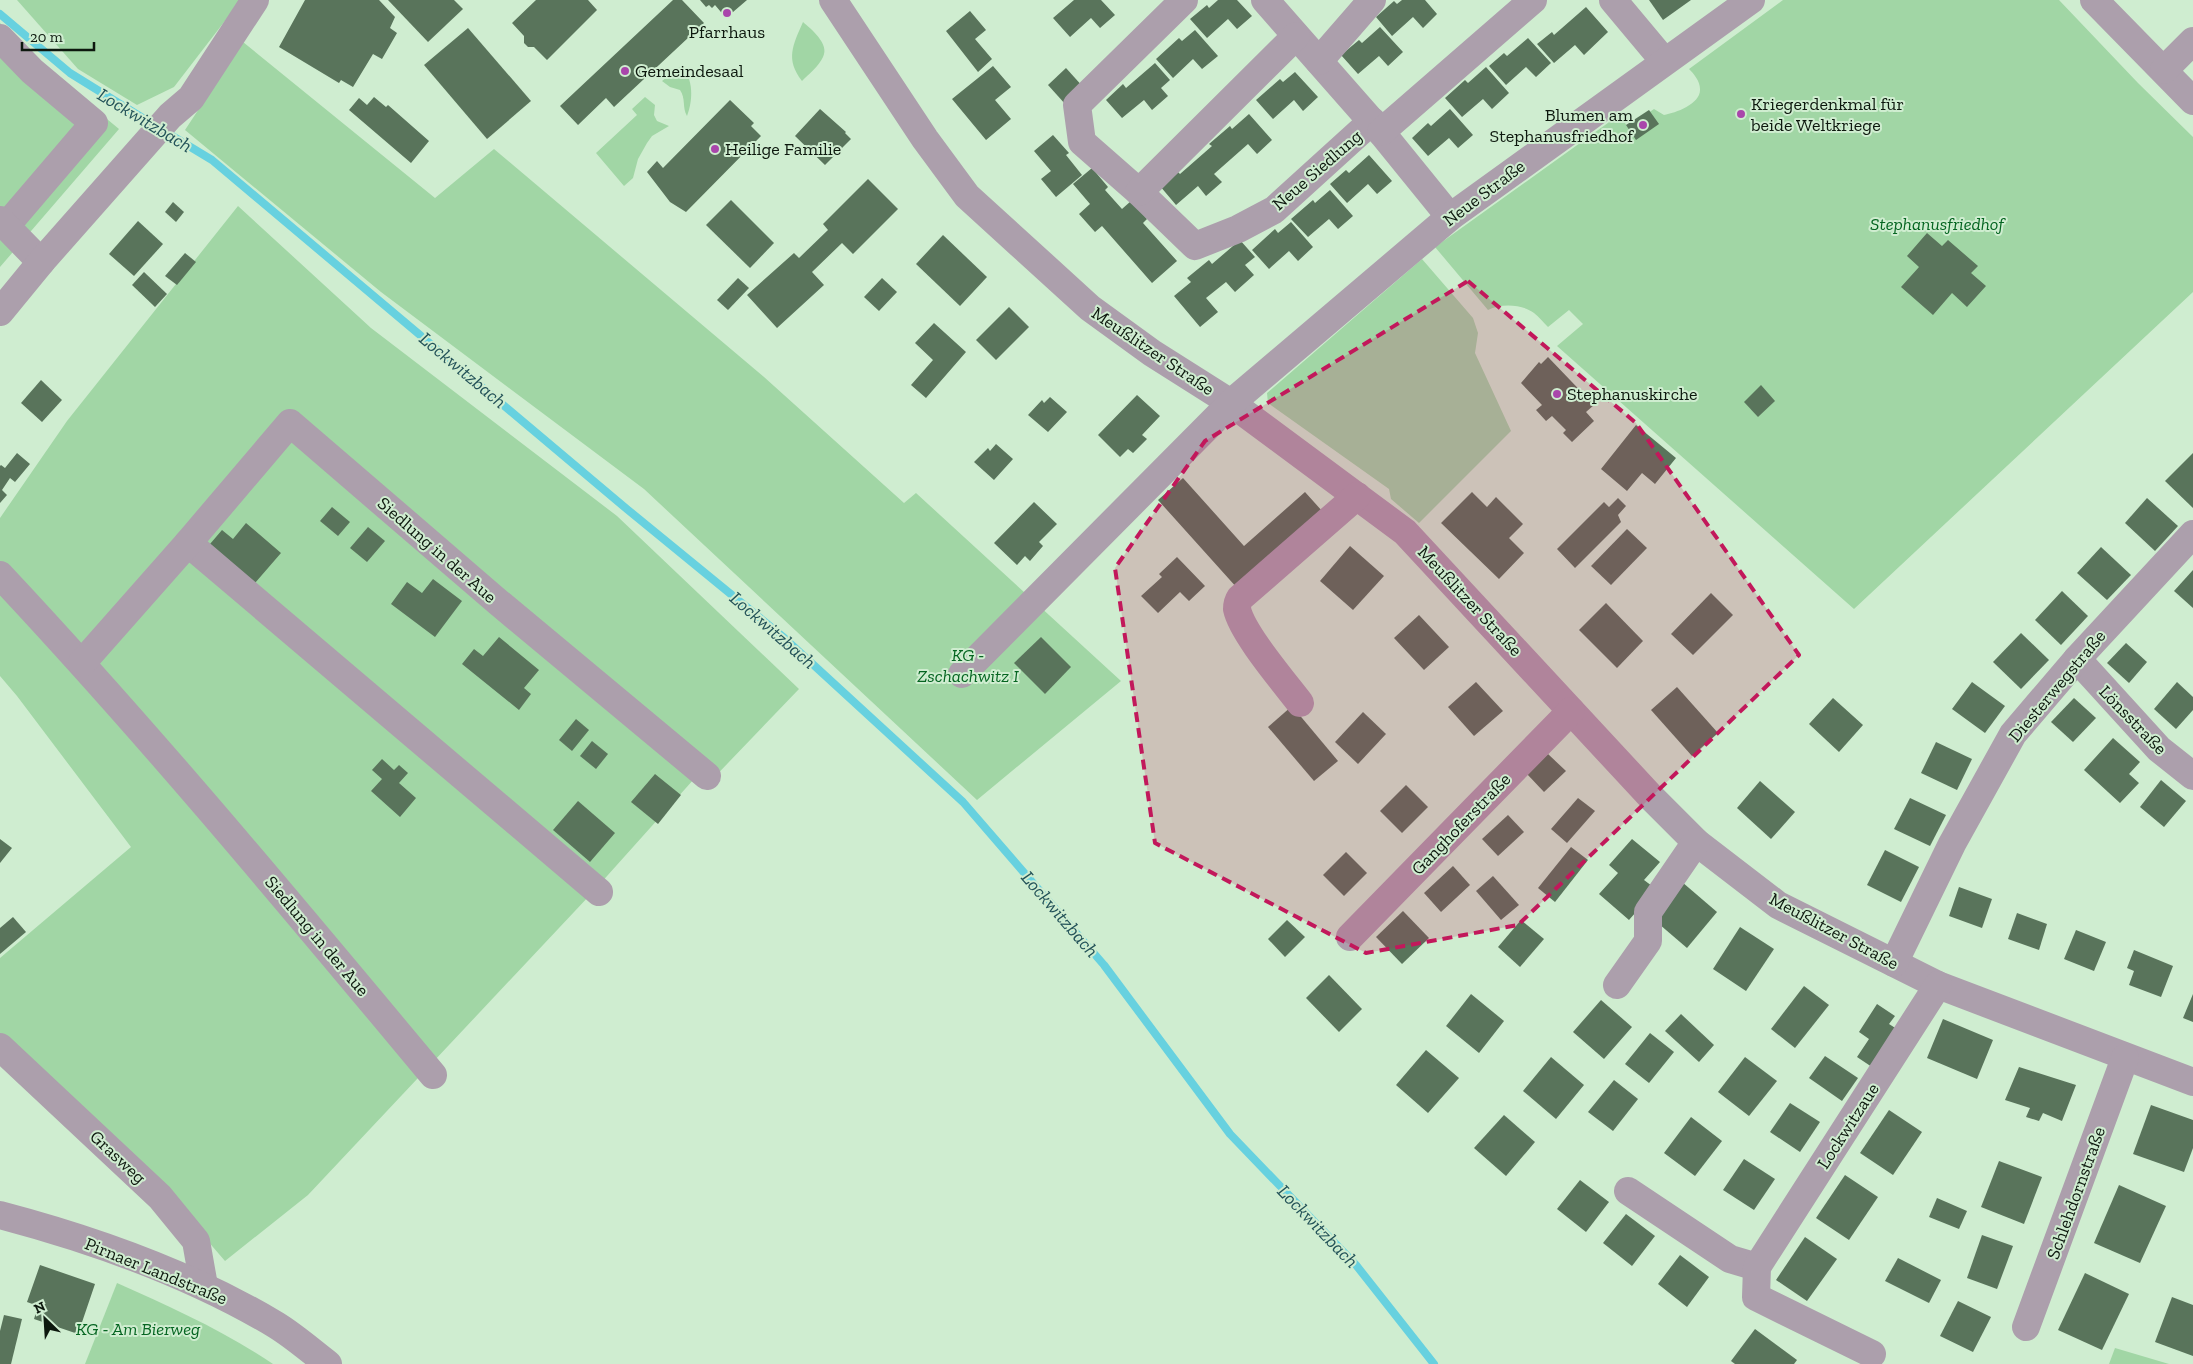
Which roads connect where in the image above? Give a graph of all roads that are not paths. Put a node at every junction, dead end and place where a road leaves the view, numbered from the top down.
1 (255, 0) edge
2 (833, 0) edge
3 (1184, 0) edge
4 (1265, 0) edge
5 (1372, 0) edge
6 (1533, 0) edge
7 (1613, 0) edge
8 (1751, 0) edge
9 (2094, 0) edge
10 (1296, 36) junction
11 (0, 38) edge
12 (2193, 41) edge
13 (1319, 60) junction
14 (1664, 61) junction
15 (2164, 70) junction
16 (2193, 101) edge
17 (1377, 126) junction
18 (1139, 192) junction
19 (1450, 216) junction
20 (3, 223) edge
21 (41, 262) junction
22 (0, 312) edge
23 (1231, 403) junction
24 (1357, 496) junction
25 (2193, 534) edge
26 (188, 543) junction
27 (0, 575) edge
28 (2076, 659) junction
29 (82, 662) junction
30 (962, 674) dead end
31 (1300, 703) dead end
32 (1572, 711) junction
33 (707, 776) dead end
34 (2193, 776) edge
35 (1696, 842) junction
36 (599, 892) dead end
37 (1350, 937) dead end
38 (1894, 963) junction
39 (1617, 985) dead end
40 (1938, 985) junction
41 (0, 1047) edge
42 (2125, 1058) junction
43 (432, 1074) dead end
44 (2193, 1082) edge
45 (1628, 1191) dead end
46 (0, 1215) edge
47 (1757, 1267) junction
48 (204, 1286) junction
49 (2026, 1328) dead end
50 (1872, 1354) dead end
51 (328, 1364) edge

1 - 21 street
2 - 23 street, Meußlitzer Straße
3 - 18 street, Neue Siedlung
4 - 10 street, Neue Siedlung
5 - 13 street
6 - 17 street, Neue Siedlung
7 - 14 street
8 - 14 street, Neue Straße
9 - 15 street
10 - 13 street, Neue Siedlung
10 - 18 street
11 - 20 street
12 - 15 street
13 - 17 street, Neue Siedlung
14 - 19 street, Neue Straße
15 - 16 street
17 - 18 street, Neue Siedlung
17 - 19 street, Neue Siedlung
19 - 23 street, Neue Straße
20 - 21 street
21 - 22 street
23 - 24 street, Meußlitzer Straße
23 - 30 street, Neue Straße
24 - 31 street
24 - 32 street, Meußlitzer Straße
25 - 28 street, Diesterwegstraße
26 - 29 street, Siedlung in der Aue
26 - 33 street, Siedlung in der Aue
26 - 36 street
27 - 29 street, Siedlung in der Aue
28 - 34 street, Lönsstraße
28 - 38 street, Diesterwegstraße
29 - 43 street, Siedlung in der Aue
32 - 35 street, Meußlitzer Straße
32 - 37 street, Ganghoferstraße
35 - 38 street, Meußlitzer Straße
35 - 39 street
38 - 40 street, Meußlitzer Straße
40 - 42 street, Meußlitzer Straße
40 - 47 street, Lockwitzaue
41 - 48 street, Grasweg
42 - 44 street, Meußlitzer Straße
42 - 49 street, Schlehdornstraße
45 - 47 street
46 - 48 street, Pirnaer Landstraße
47 - 50 street
48 - 51 street, Pirnaer Landstraße

